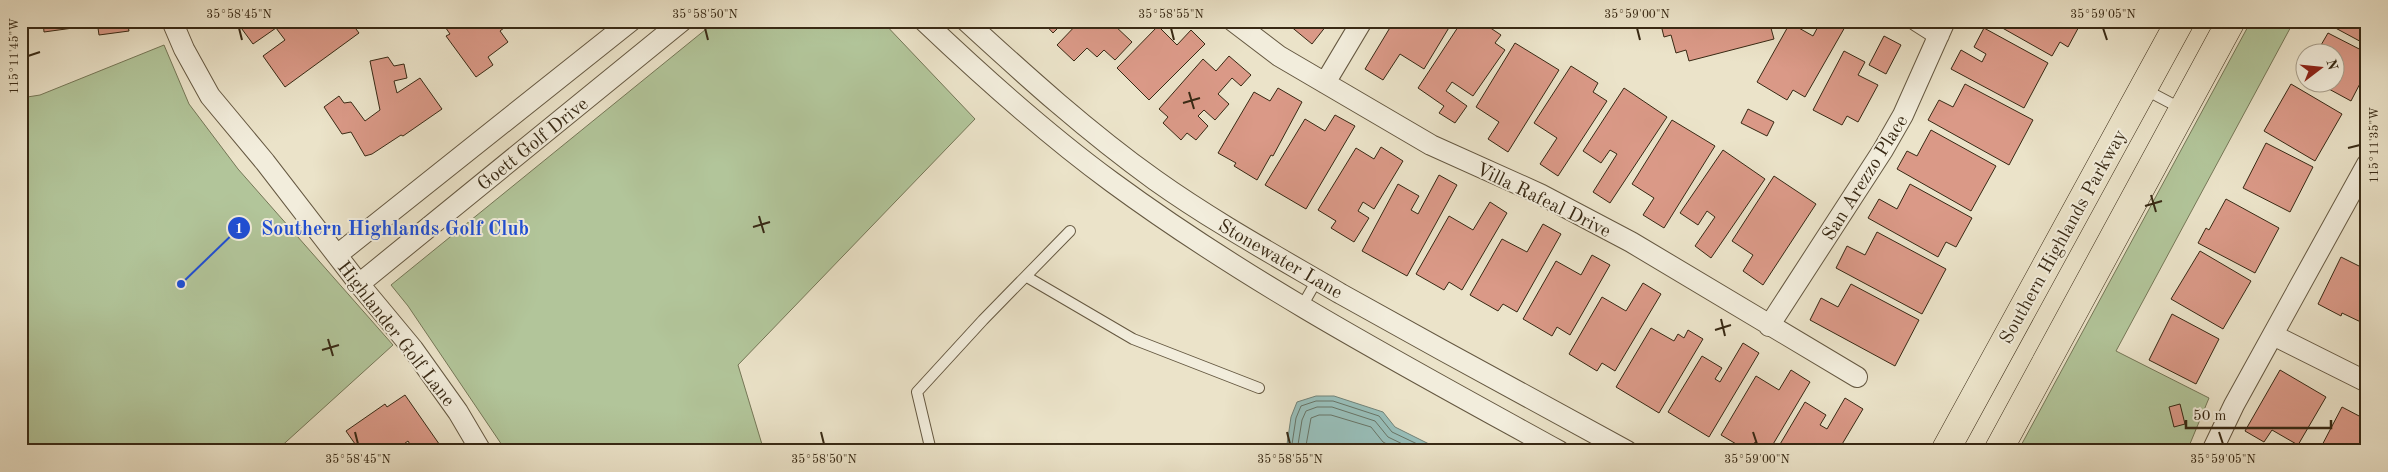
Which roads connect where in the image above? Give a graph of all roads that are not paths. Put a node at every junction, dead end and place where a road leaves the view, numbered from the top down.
1 (172, 21) edge
2 (631, 21) edge
3 (682, 21) edge
4 (924, 21) edge
5 (966, 21) edge
6 (1233, 21) edge
7 (1362, 21) edge
8 (1917, 21) edge
9 (2180, 21) edge
10 (2231, 21) edge
11 (1942, 28) edge
12 (1325, 83) junction
13 (2143, 88) junction
14 (2183, 110) junction
15 (2367, 164) edge
16 (1070, 231) dead end
17 (337, 255) junction
18 (1027, 277) junction
19 (1317, 280) junction
20 (359, 284) junction
21 (1302, 308) junction
22 (1770, 326) junction
23 (2273, 335) junction
24 (1857, 377) dead end
25 (2367, 382) edge
26 (1259, 388) dead end
27 (481, 451) edge
28 (931, 451) edge
29 (1559, 451) edge
30 (1627, 451) edge
31 (1945, 451) edge
32 (1998, 451) edge
33 (2212, 451) edge

1 - 17 street, Highlander Golf Lane
2 - 17 street, Goett Golf Drive
3 - 20 street, Goett Golf Drive
4 - 21 street, Stonewater Lane
5 - 19 street, Stonewater Lane
6 - 12 street, Villa Rafeal Drive
7 - 12 street
8 - 11 street
9 - 13 main road, Southern Highlands Parkway
10 - 14 main road
11 - 22 street, San Arezzo Place
12 - 22 street, Villa Rafeal Drive
13 - 14 lane
13 - 31 main road, Southern Highlands Parkway
14 - 32 main road
15 - 23 street
16 - 18 lane
17 - 20 street, Highlander Golf Lane
18 - 26 lane
18 - 28 lane
19 - 21 lane
19 - 30 street, Stonewater Lane
20 - 27 street, Highlander Golf Lane
21 - 29 street, Stonewater Lane
22 - 24 street, Villa Rafeal Drive
23 - 25 street
23 - 33 street

